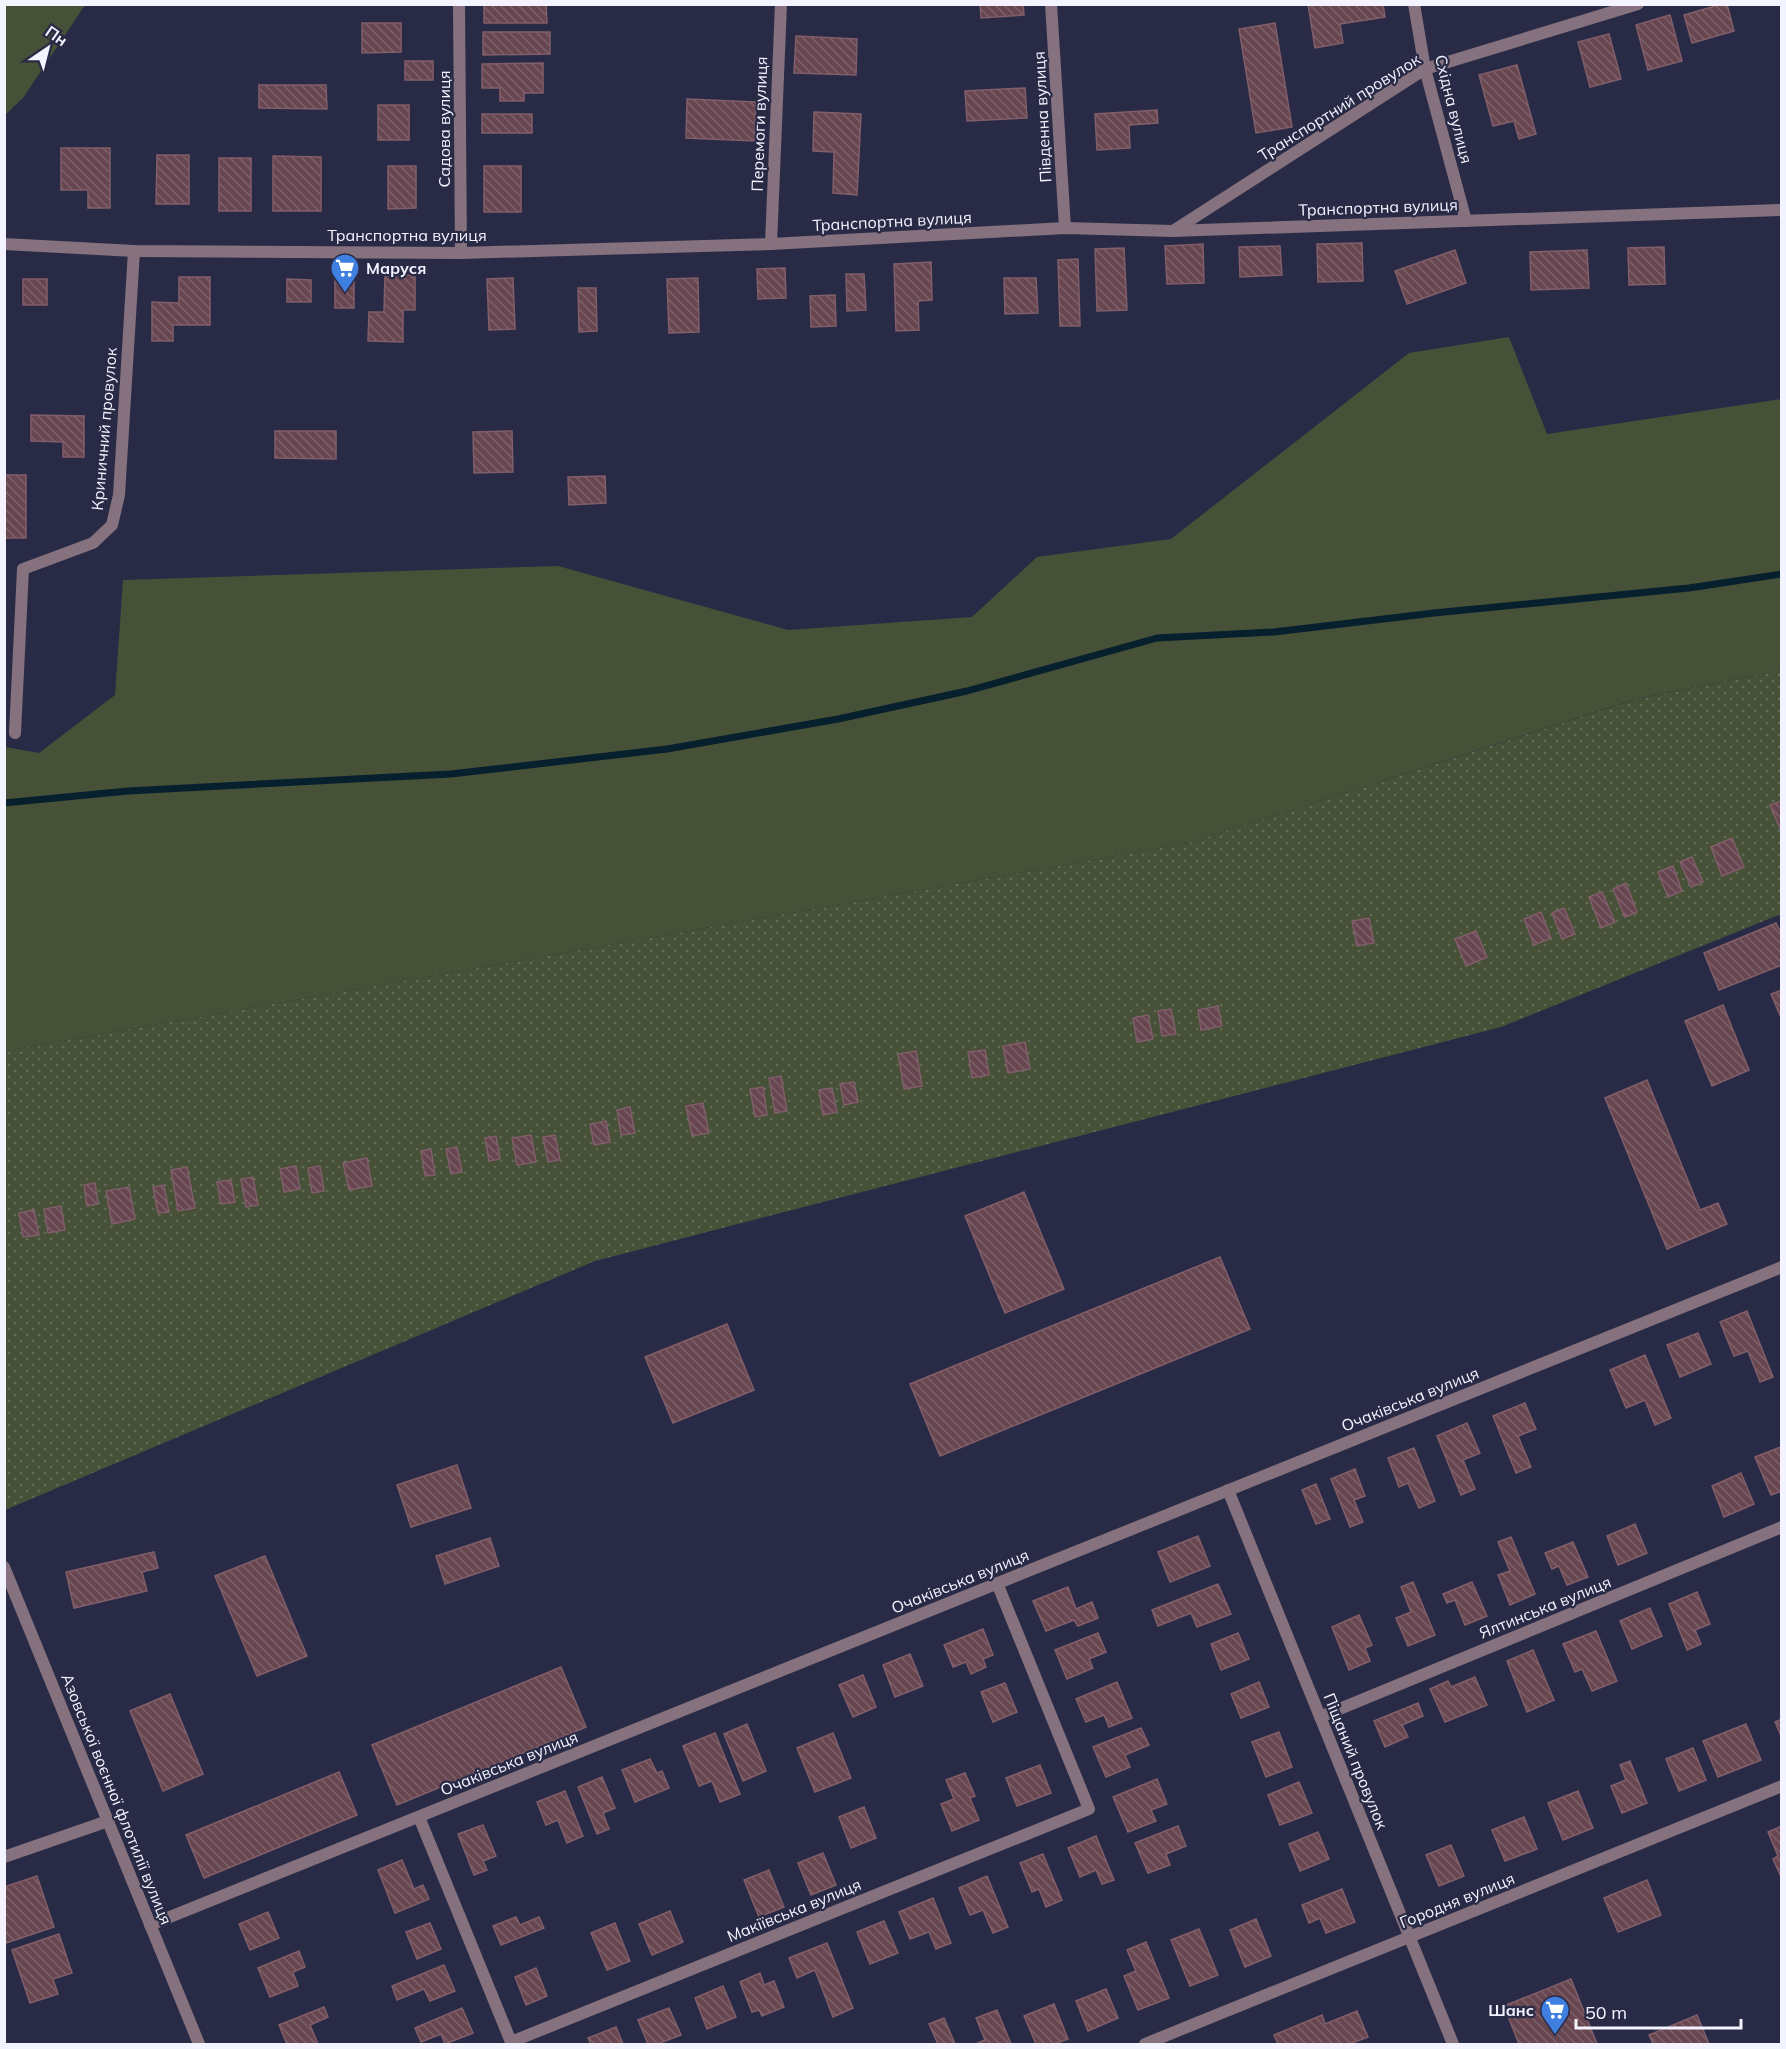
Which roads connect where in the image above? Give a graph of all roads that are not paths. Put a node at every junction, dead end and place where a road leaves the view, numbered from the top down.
1 (459, 4) edge
2 (781, 4) edge
3 (1051, 4) edge
4 (1414, 4) edge
5 (1638, 4) edge
6 (1425, 69) junction
7 (1782, 210) edge
8 (1467, 221) junction
9 (1065, 228) junction
10 (1172, 231) junction
11 (4, 244) edge
12 (771, 244) junction
13 (134, 251) junction
14 (461, 253) junction
15 (15, 733) dead end
16 (1782, 1267) edge
17 (1228, 1490) junction
18 (1782, 1527) edge
19 (4, 1567) edge
20 (997, 1583) junction
21 (1320, 1717) junction
22 (1782, 1786) edge
23 (419, 1816) junction
24 (108, 1821) junction
25 (4, 1857) edge
26 (150, 1925) junction
27 (1409, 1937) junction
28 (199, 2044) edge
29 (1145, 2044) edge
30 (1453, 2044) edge

1 - 14 street, Садова вулиця
2 - 12 street, Перемоги вулиця
3 - 9 street, Південна вулиця
4 - 6 street, Східна вулиця
5 - 6 street, Транспортний провулок
6 - 8 street, Східна вулиця
6 - 10 street, Транспортний провулок
7 - 8 street, Транспортна вулиця
8 - 10 street, Транспортна вулиця
9 - 10 street, Транспортна вулиця
9 - 12 street, Транспортна вулиця
11 - 13 street, Транспортна вулиця
12 - 14 street, Транспортна вулиця
13 - 14 street, Транспортна вулиця
13 - 15 street, Криничний провулок
16 - 17 street, Очаківська вулиця
17 - 20 street, Очаківська вулиця
17 - 21 street, Піщаний провулок
18 - 21 street, Ялтинська вулиця
19 - 24 street, Азовської воєнної флотилії вулиця
20 - 23 street, Очаківська вулиця
20 - 23 street, Макіївська вулиця
21 - 27 street, Піщаний провулок
22 - 27 street, Городня вулиця
23 - 26 street, Очаківська вулиця
24 - 25 street
24 - 26 street, Азовської воєнної флотилії вулиця
26 - 28 street, Азовської воєнної флотилії вулиця
27 - 29 street, Городня вулиця
27 - 30 street, Піщаний провулок

